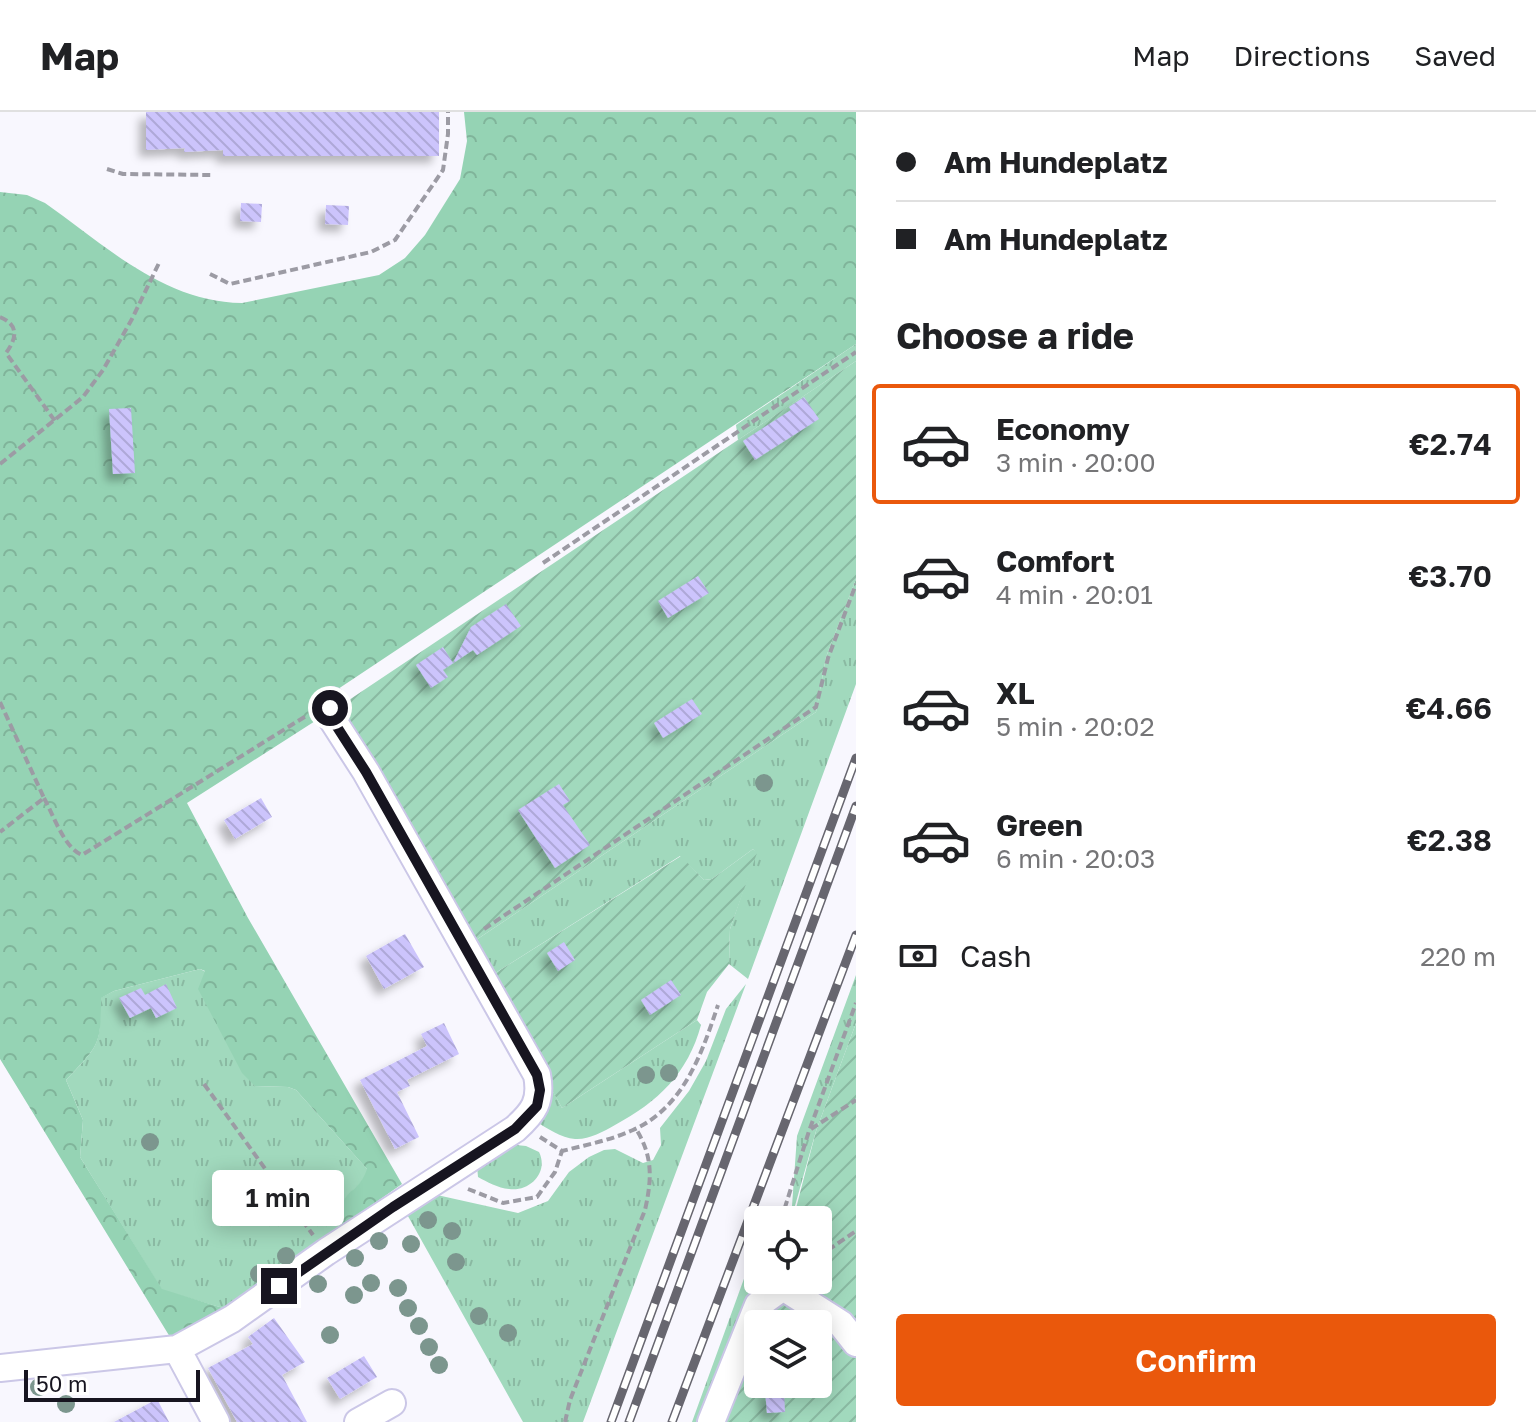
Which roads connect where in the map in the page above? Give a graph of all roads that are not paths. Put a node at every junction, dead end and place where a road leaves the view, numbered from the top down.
1 (332, 701) road end
2 (856, 1343) edge
3 (177, 1349) junction
4 (0, 1368) edge
5 (392, 1403) dead end
6 (216, 1422) edge
7 (358, 1422) edge
8 (711, 1422) edge

1 - 3 street
2 - 8 street
3 - 4 street
3 - 6 street
5 - 7 street

